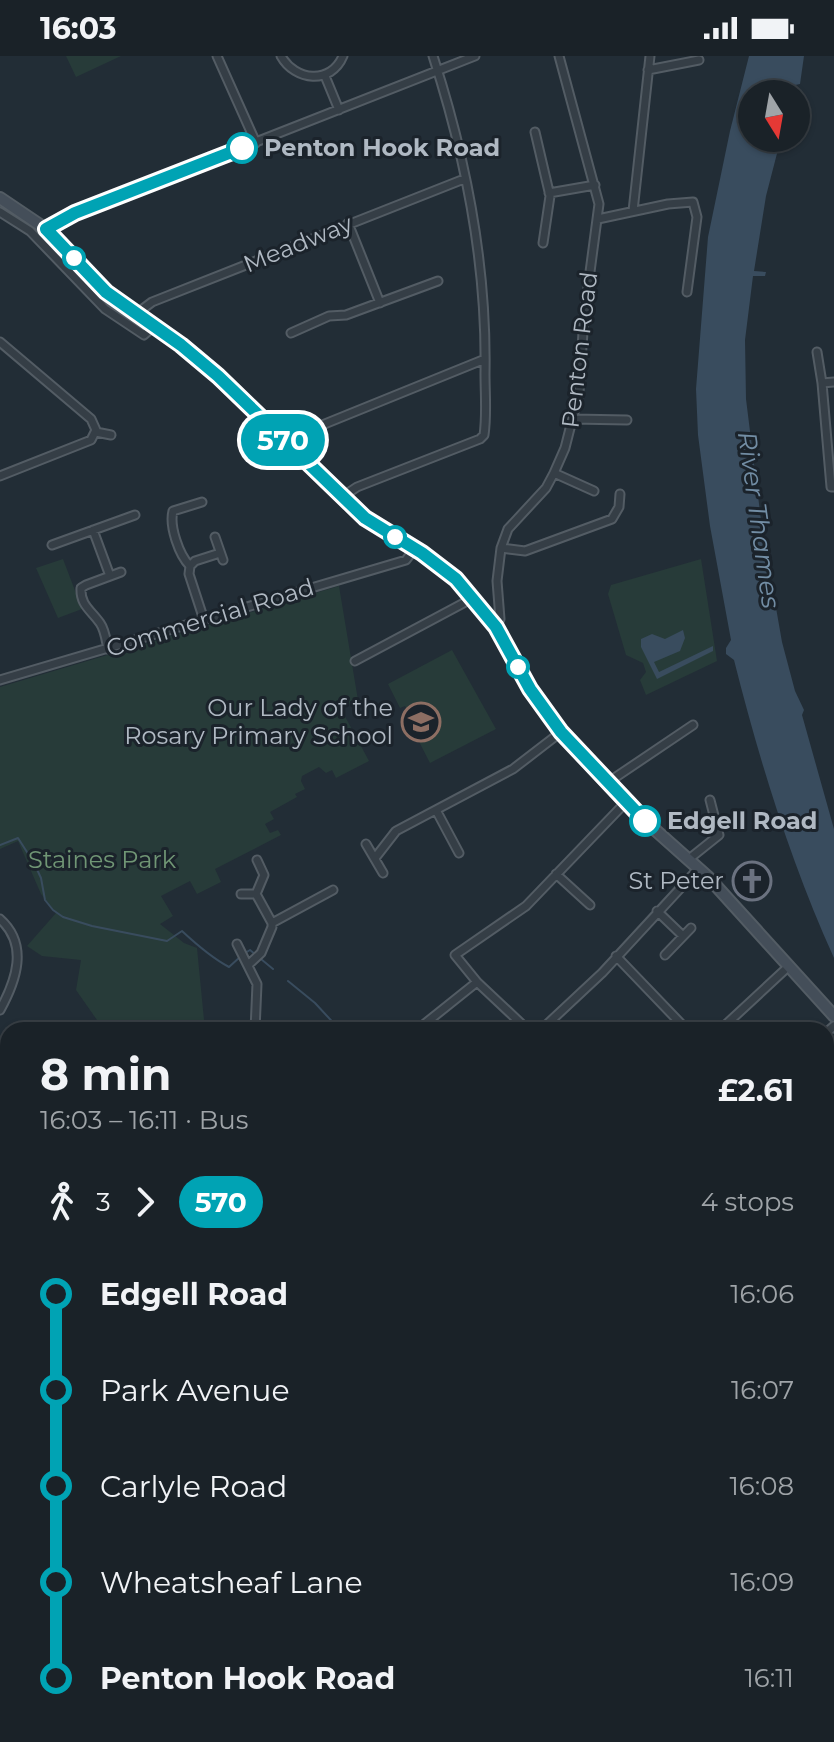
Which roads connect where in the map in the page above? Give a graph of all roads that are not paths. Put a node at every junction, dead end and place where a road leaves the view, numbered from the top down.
1 (217, 56) edge
2 (281, 56) edge
3 (343, 56) edge
4 (433, 56) edge
5 (475, 56) edge
6 (559, 56) edge
7 (650, 56) edge
8 (699, 60) dead end
9 (648, 70) junction
10 (438, 71) junction
11 (325, 76) junction
12 (339, 110) junction
13 (533, 138) dead end
14 (256, 143) junction
15 (464, 179) junction
16 (595, 185) junction
17 (549, 193) junction
18 (0, 198) edge
19 (633, 211) junction
20 (0, 212) edge
21 (598, 219) junction
22 (348, 223) junction
23 (46, 229) junction
24 (541, 238) dead end
25 (438, 281) dead end
26 (687, 292) dead end
27 (380, 303) junction
28 (136, 314) junction
29 (154, 326) junction
30 (291, 333) dead end
31 (0, 342) edge
32 (817, 352) dead end
33 (485, 359) junction
34 (834, 382) edge
35 (822, 383) junction
36 (573, 419) junction
37 (627, 420) dead end
38 (96, 432) junction
39 (111, 435) dead end
40 (285, 442) junction
41 (554, 473) junction
42 (0, 476) edge
43 (834, 487) edge
44 (594, 491) dead end
45 (620, 494) dead end
46 (342, 497) junction
47 (202, 502) dead end
48 (135, 515) dead end
49 (93, 530) junction
50 (215, 537) dead end
51 (52, 545) dead end
52 (415, 548) junction
53 (501, 548) junction
54 (190, 566) junction
55 (121, 572) dead end
56 (110, 576) junction
57 (473, 598) junction
58 (204, 620) junction
59 (496, 627) junction
60 (108, 649) junction
61 (355, 661) dead end
62 (0, 680) edge
63 (693, 725) dead end
64 (561, 732) junction
65 (607, 783) junction
66 (710, 800) dead end
67 (625, 803) junction
68 (436, 810) junction
69 (366, 844) dead end
70 (459, 853) dead end
71 (375, 858) junction
72 (689, 859) junction
73 (257, 860) dead end
74 (699, 868) junction
75 (383, 873) dead end
76 (556, 874) junction
77 (333, 890) dead end
78 (241, 894) dead end
79 (256, 894) junction
80 (590, 905) dead end
81 (657, 911) junction
82 (0, 919) edge
83 (272, 923) junction
84 (691, 928) dead end
85 (683, 936) junction
86 (238, 946) dead end
87 (665, 955) dead end
88 (616, 956) junction
89 (248, 965) junction
90 (789, 966) junction
91 (477, 982) junction
92 (0, 1010) edge
93 (834, 1016) edge
94 (256, 1022) edge
95 (427, 1022) edge
96 (520, 1022) edge
97 (549, 1022) edge
98 (679, 1022) edge
99 (729, 1022) edge

1 - 14 street
2 - 11 street
3 - 11 street
4 - 10 street
5 - 10 street
6 - 16 street, Penton Road
7 - 9 street
8 - 9 street
9 - 19 street
10 - 12 street
10 - 15 street
11 - 12 street
12 - 14 street
13 - 17 street
14 - 23 street
15 - 22 street, Meadway
15 - 33 street
16 - 17 street
16 - 21 street, Penton Road
17 - 24 street
18 - 23 main road
19 - 21 street
19 - 26 street
20 - 29 street
21 - 36 street, Penton Road
22 - 27 street
22 - 28 street, Meadway
23 - 28 main road
25 - 27 street
27 - 30 street
28 - 29 main road
29 - 40 main road
31 - 38 street
32 - 35 street
33 - 40 street
33 - 46 street
34 - 35 street
35 - 43 street
36 - 37 street
36 - 41 street, Penton Road
38 - 39 street
38 - 42 street
40 - 46 main road
41 - 44 street
41 - 53 street, Penton Road
45 - 53 street
46 - 52 main road
47 - 54 street
48 - 49 street
49 - 51 street
49 - 56 street
50 - 54 street
52 - 57 main road
52 - 58 street, Commercial Road
53 - 59 street, Penton Road
54 - 58 street
55 - 56 street
56 - 60 street
57 - 59 main road
57 - 61 street
58 - 60 street, Commercial Road
59 - 64 main road
60 - 62 street, Commercial Road
63 - 65 street
64 - 65 main road
64 - 68 street
65 - 67 main road
66 - 72 street
67 - 72 main road
67 - 76 street
68 - 70 street
68 - 71 street
69 - 71 street
71 - 75 street
72 - 74 main road
73 - 79 street
74 - 81 street
74 - 90 main road
76 - 80 street
76 - 91 street
77 - 83 street
78 - 79 street
79 - 83 street
81 - 85 street
81 - 88 street
82 - 92 street
83 - 89 street
84 - 85 street
85 - 87 street
86 - 89 street
88 - 97 street
88 - 98 street
89 - 94 street
90 - 93 main road
90 - 99 street
91 - 95 street
91 - 96 street

